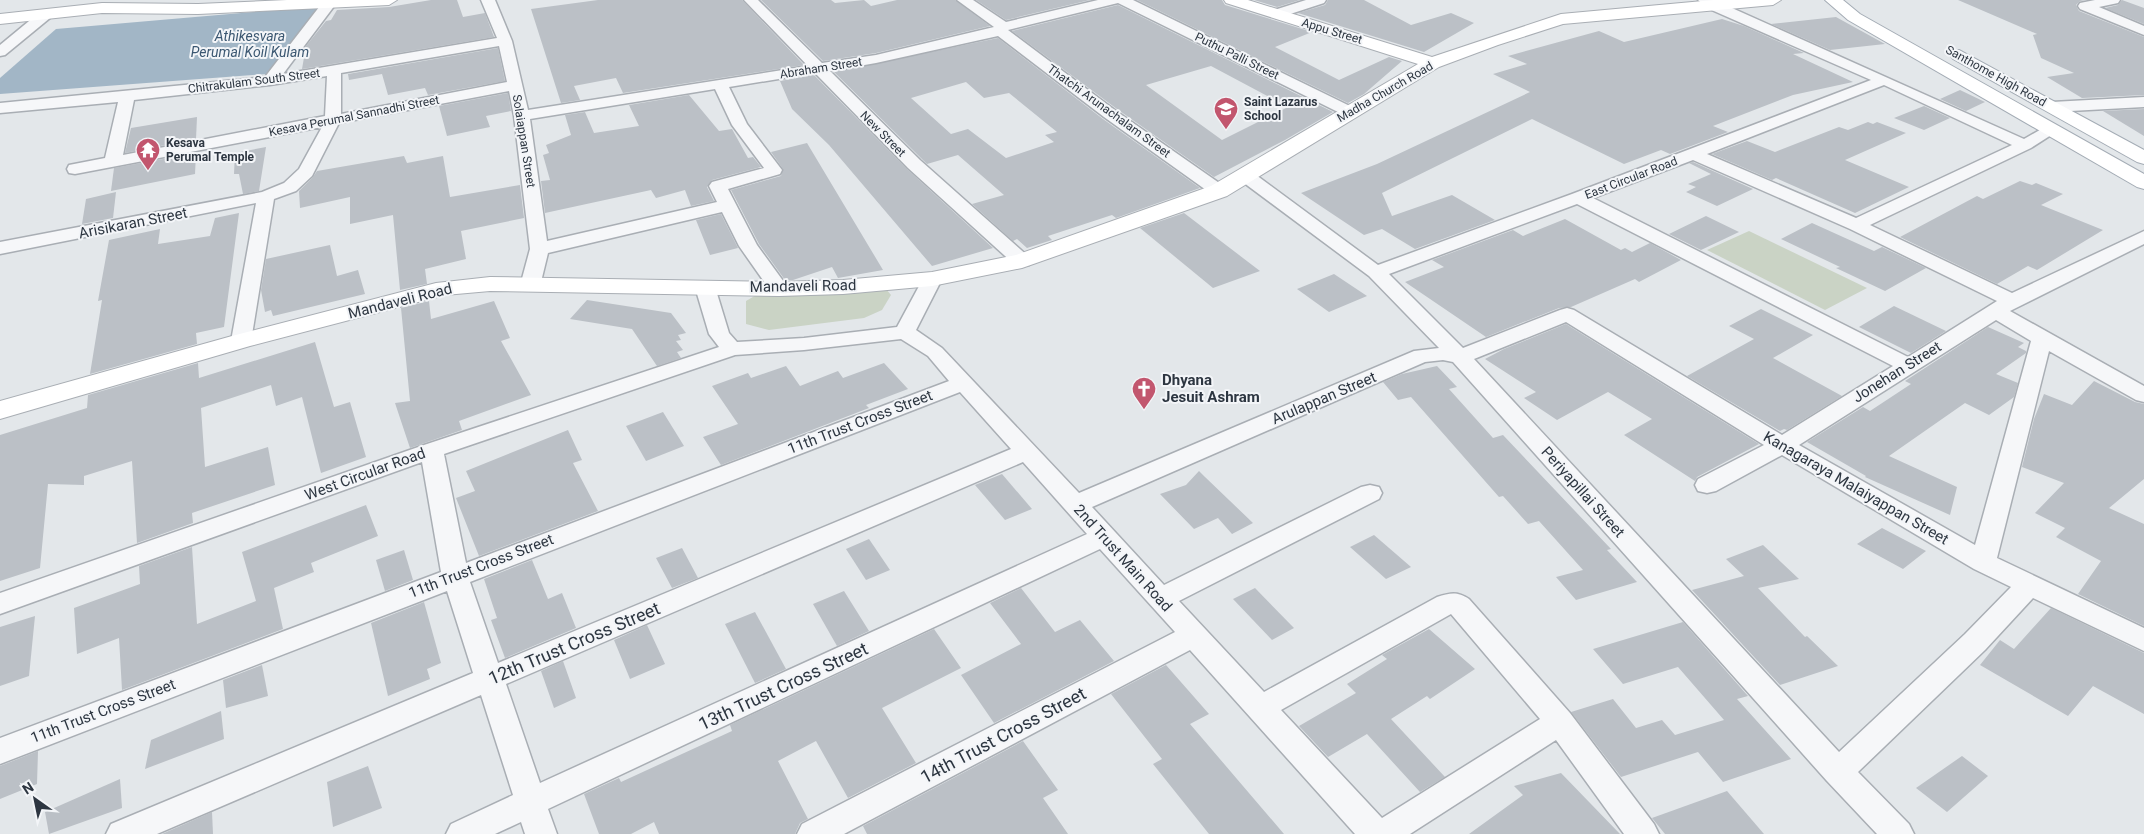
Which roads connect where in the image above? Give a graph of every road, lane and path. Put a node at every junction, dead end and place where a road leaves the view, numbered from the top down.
1 (389, 0) edge
2 (488, 0) edge
3 (751, 0) edge
4 (964, 0) edge
5 (1114, 0) edge
6 (1123, 0) edge
7 (1232, 0) edge
8 (1319, 0) edge
9 (1773, 0) edge
10 (1833, 0) edge
11 (1845, 0) edge
12 (2113, 0) edge
13 (1709, 3) edge
14 (107, 4) edge
15 (328, 4) junction
16 (1883, 13) dead end
17 (45, 14) junction
18 (1276, 14) junction
19 (0, 19) edge
20 (1002, 29) junction
21 (2144, 31) edge
22 (506, 41) junction
23 (1942, 46) dead end
24 (0, 52) edge
25 (1433, 63) junction
26 (819, 69) junction
27 (334, 71) junction
28 (1884, 80) junction
29 (270, 81) junction
30 (719, 83) junction
31 (515, 85) junction
32 (127, 95) junction
33 (2144, 102) edge
34 (2052, 107) junction
35 (0, 108) edge
36 (1350, 112) junction
37 (522, 116) junction
38 (333, 120) junction
39 (2051, 130) junction
40 (2025, 145) junction
41 (1694, 154) junction
42 (2144, 158) edge
43 (112, 162) junction
44 (75, 169) dead end
45 (1246, 176) junction
46 (2144, 183) edge
47 (1219, 191) junction
48 (266, 196) junction
49 (1578, 198) junction
50 (727, 205) junction
51 (1856, 225) junction
52 (2144, 237) edge
53 (0, 248) edge
54 (539, 250) junction
55 (1022, 261) junction
56 (1376, 272) junction
57 (932, 279) junction
58 (530, 286) junction
59 (706, 286) junction
60 (779, 289) junction
61 (2003, 306) junction
62 (1578, 319) joint
63 (905, 332) junction
64 (2042, 339) junction
65 (241, 341) junction
66 (732, 348) junction
67 (1460, 357) junction
68 (1908, 365) junction
69 (963, 382) junction
70 (2144, 395) edge
71 (0, 410) edge
72 (1782, 444) junction
73 (432, 450) junction
74 (1026, 452) junction
75 (1707, 485) dead end
76 (1370, 493) dead end
77 (1074, 505) junction
78 (1103, 537) junction
79 (1983, 562) junction
80 (456, 575) junction
81 (2029, 585) junction
82 (1159, 599) junction
83 (0, 604) edge
84 (1194, 635) junction
85 (2144, 640) edge
86 (489, 679) junction
87 (1262, 707) junction
88 (1560, 722) junction
89 (0, 751) edge
90 (1838, 772) junction
91 (530, 803) junction
92 (122, 834) edge
93 (462, 834) edge
94 (541, 834) edge
95 (812, 834) edge
96 (1376, 834) edge
97 (1383, 834) edge
98 (1643, 834) edge
99 (1898, 834) edge

1 - 15 street
2 - 22 street, Solaiappan Street
3 - 26 street, New Street
4 - 20 street, Thatchi Arunachalam Street
5 - 20 street, Abraham Street
6 - 36 street, Puthu Palli Street
7 - 18 street, Appu Street
8 - 18 street
9 - 13 street, Madha Church Road
10 - 39 street
11 - 16 street
12 - 21 street
13 - 25 street, Madha Church Road
13 - 28 street
14 - 15 street
14 - 17 street
15 - 29 street
17 - 19 street
17 - 24 street
18 - 25 street, Appu Street
20 - 26 street, Abraham Street
20 - 47 street, Thatchi Arunachalam Street
22 - 27 street, Chitrakulam South Street
22 - 31 street, Solaiappan Street
23 - 34 street, Santhome High Road
25 - 36 street, Madha Church Road
26 - 30 street, Abraham Street
26 - 55 street, New Street
27 - 29 street, Chitrakulam South Street
27 - 38 street
28 - 40 street
28 - 41 street, East Circular Road
29 - 32 street, Chitrakulam South Street
30 - 37 street, Abraham Street
30 - 50 street
31 - 37 street, Solaiappan Street
31 - 38 street, Kesava Perumal Sannadhi Street
32 - 35 street, Chitrakulam South Street
32 - 43 street
33 - 34 street
34 - 42 street, Santhome High Road
36 - 45 street, Madha Church Road
37 - 54 street, Solaiappan Street
38 - 43 street, Kesava Perumal Sannadhi Street
38 - 48 street, Arisikaran Street
39 - 40 street
39 - 46 street
40 - 51 street
41 - 49 street, East Circular Road
41 - 51 street
43 - 44 street, Kesava Perumal Sannadhi Street
45 - 47 street, Madha Church Road
45 - 56 street, Periyapillai Street
47 - 55 street, Madha Church Road
48 - 53 street, Arisikaran Street
48 - 65 street
49 - 56 street, East Circular Road
49 - 68 street
50 - 54 street
50 - 60 street
51 - 61 street
52 - 61 street, Jonehan Street
54 - 58 street, Solaiappan Street
55 - 57 street, Madha Church Road
56 - 67 street, Periyapillai Street
57 - 60 street, Mandaveli Road
57 - 63 street
58 - 59 street, Mandaveli Road
58 - 65 street, Mandaveli Road
59 - 60 street, Mandaveli Road
59 - 66 street
61 - 64 street
61 - 68 street, Jonehan Street
62 - 67 street, Arulappan Street
62 - 72 street, Kanagaraya Malaiyappan Street
63 - 66 street, West Circular Road
63 - 69 street, 2nd Trust Main Road
64 - 70 street
64 - 79 street
65 - 71 street, Mandaveli Road
66 - 73 street, West Circular Road
67 - 77 street, Arulappan Street
67 - 90 street, Periyapillai Street
68 - 72 street, Jonehan Street
69 - 74 street, 2nd Trust Main Road
69 - 80 street, 11th Trust Cross Street
72 - 75 street, Jonehan Street
72 - 79 street, Kanagaraya Malaiyappan Street
73 - 80 street
73 - 83 street, West Circular Road
74 - 77 street, 2nd Trust Main Road
74 - 86 street, 12th Trust Cross Street
76 - 82 street
77 - 78 street, 2nd Trust Main Road
78 - 82 street, 2nd Trust Main Road
78 - 91 street, 13th Trust Cross Street
79 - 81 street, Kanagaraya Malaiyappan Street
80 - 86 street
80 - 89 street, 11th Trust Cross Street
81 - 85 street, Kanagaraya Malaiyappan Street
81 - 90 street
82 - 84 street, 2nd Trust Main Road
84 - 87 street, 2nd Trust Main Road
84 - 95 street, 14th Trust Cross Street
86 - 91 street
86 - 92 street, 12th Trust Cross Street
87 - 88 street
87 - 96 street, 2nd Trust Main Road
88 - 97 street
88 - 98 street
90 - 99 street, Periyapillai Street
91 - 93 street, 13th Trust Cross Street
91 - 94 street

